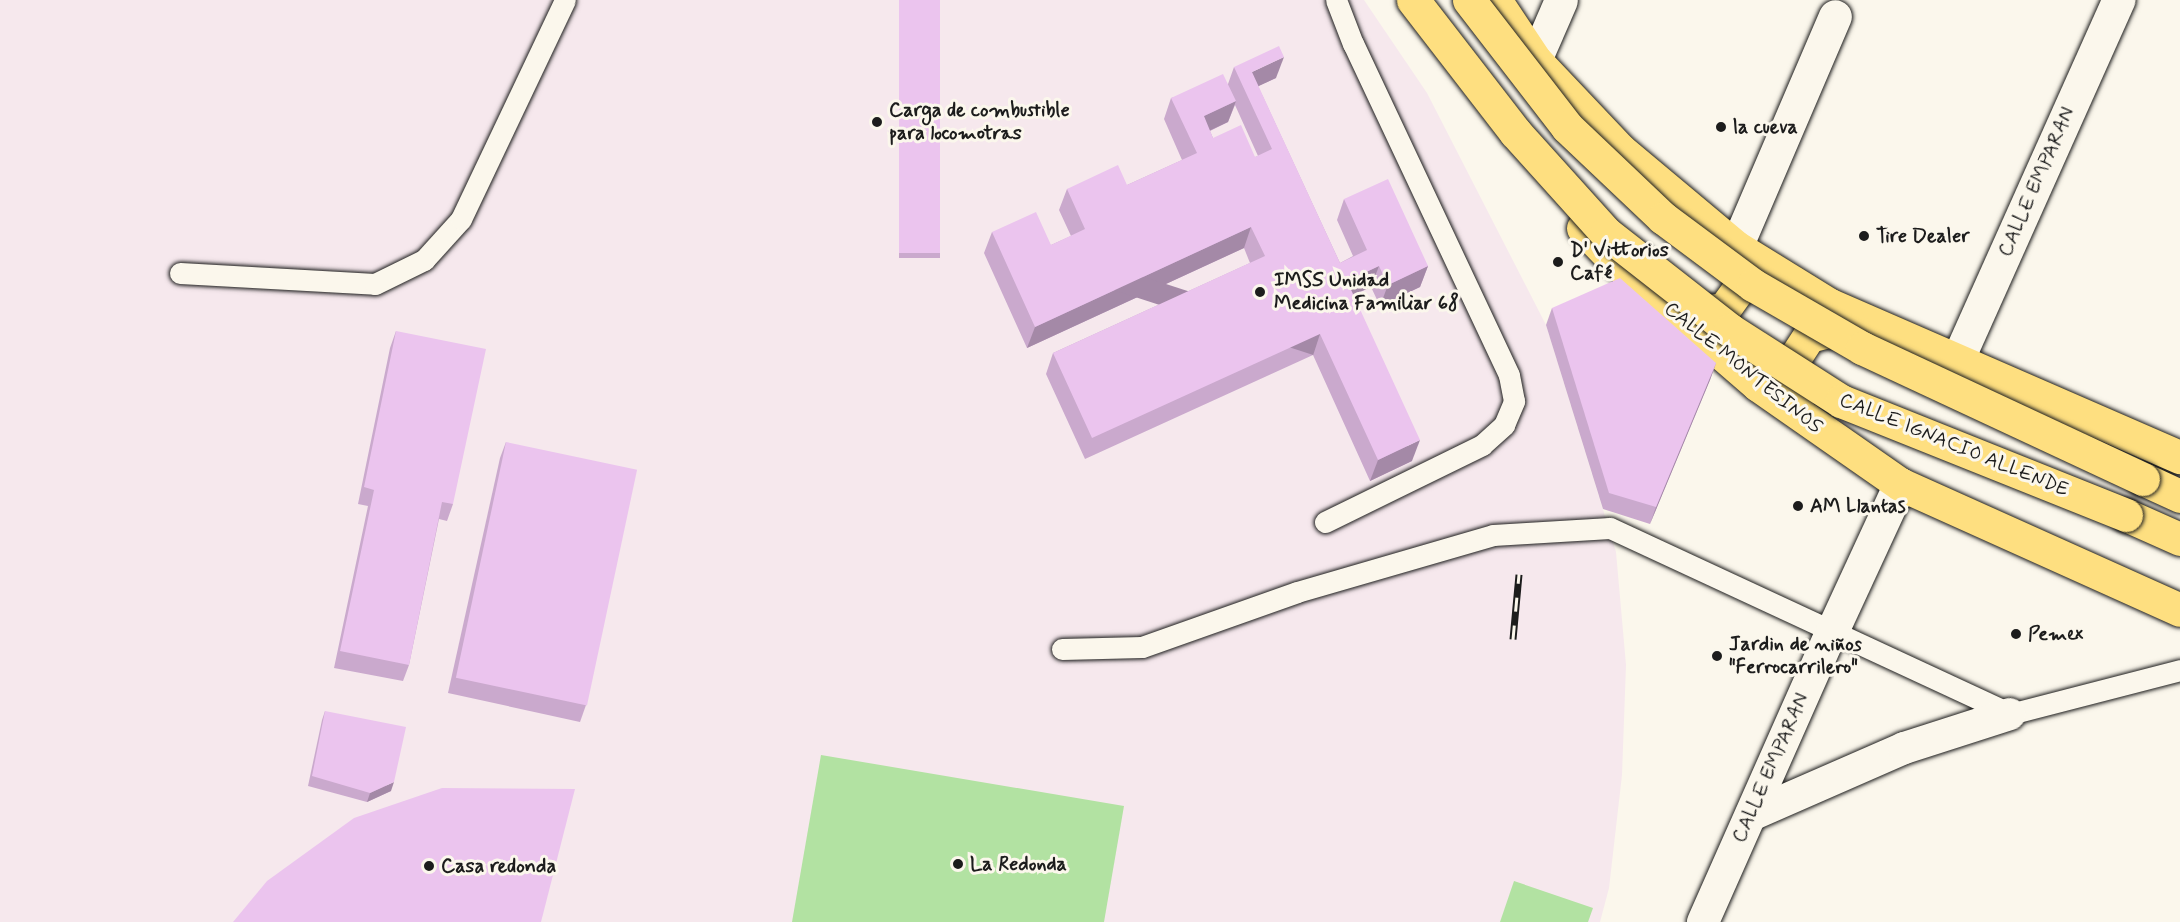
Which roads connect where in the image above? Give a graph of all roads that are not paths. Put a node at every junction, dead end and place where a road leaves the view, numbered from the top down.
1 (565, 0) edge
2 (1336, 0) edge
3 (1406, 0) edge
4 (1413, 0) edge
5 (1469, 0) edge
6 (1495, 0) edge
7 (1561, 0) edge
8 (2118, 0) edge
9 (1835, 15) dead end
10 (1535, 60) junction
11 (1736, 247) junction
12 (180, 273) dead end
13 (1677, 314) junction
14 (1866, 321) junction
15 (1956, 363) junction
16 (1818, 430) junction
17 (2180, 457) edge
18 (1900, 484) junction
19 (2180, 495) edge
20 (1325, 522) dead end
21 (2180, 538) edge
22 (2180, 610) edge
23 (1832, 631) junction
24 (1062, 649) dead end
25 (2180, 670) edge
26 (2010, 714) junction
27 (1751, 815) junction
28 (1702, 922) edge

1 - 12 lane
2 - 20 lane
3 - 13 main road, CALLE MONTESINOS
4 - 21 main road, CALLE IGNACIO ALLENDE, bridge
5 - 19 main road, bridge
6 - 10 main road
7 - 10 street
8 - 15 street, CALLE EMPARAN
9 - 11 street
10 - 11 main road
11 - 13 main road
11 - 14 main road
13 - 16 main road, CALLE MONTESINOS
14 - 15 main road
14 - 16 main road
15 - 17 main road
16 - 18 main road, CALLE MONTESINOS
18 - 22 main road, CALLE MONTESINOS
18 - 23 street, CALLE EMPARAN
23 - 24 lane
23 - 26 lane
23 - 27 street, CALLE EMPARAN
25 - 26 lane
26 - 27 street
27 - 28 street, CALLE EMPARAN

